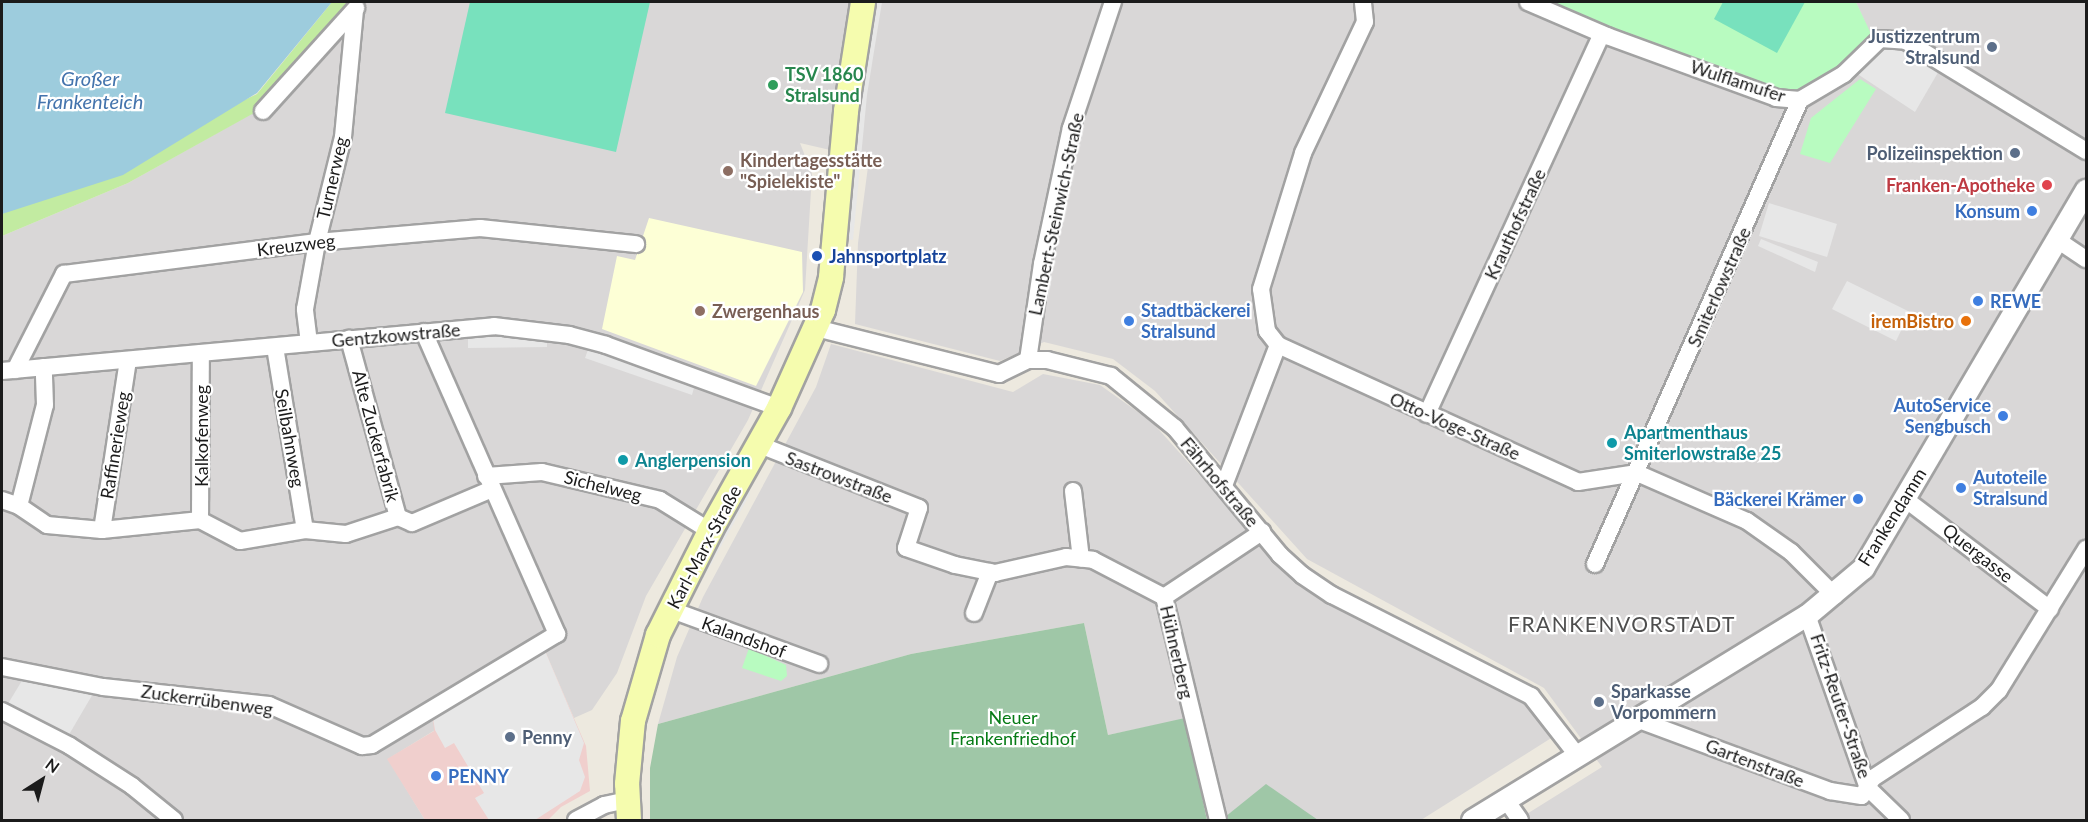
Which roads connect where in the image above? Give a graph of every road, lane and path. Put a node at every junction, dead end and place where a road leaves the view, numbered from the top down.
1 (863, 2) edge
2 (1113, 2) edge
3 (1363, 2) edge
4 (1528, 2) edge
5 (356, 6) edge
6 (1602, 34) junction
7 (1800, 100) junction
8 (263, 111) dead end
9 (2086, 151) edge
10 (2086, 190) edge
11 (2056, 239) junction
12 (317, 242) junction
13 (636, 244) dead end
14 (2086, 259) edge
15 (816, 328) junction
16 (424, 332) junction
17 (349, 339) junction
18 (309, 343) junction
19 (1278, 345) junction
20 (275, 347) junction
21 (201, 353) junction
22 (128, 360) junction
23 (1028, 360) junction
24 (44, 367) junction
25 (8, 371) edge
26 (779, 408) junction
27 (1427, 414) junction
28 (760, 445) junction
29 (1637, 473) junction
30 (489, 483) junction
31 (1225, 483) junction
32 (1073, 491) dead end
33 (1905, 499) junction
34 (2, 501) edge
35 (20, 506) junction
36 (398, 517) junction
37 (200, 520) junction
38 (306, 530) junction
39 (102, 531) junction
40 (710, 531) junction
41 (1262, 532) junction
42 (2086, 549) edge
43 (1081, 559) junction
44 (1596, 564) dead end
45 (990, 572) junction
46 (1835, 596) junction
47 (1164, 597) junction
48 (669, 609) junction
49 (2050, 609) junction
50 (974, 613) dead end
51 (1808, 615) junction
52 (819, 664) dead end
53 (2, 667) edge
54 (2, 711) edge
55 (1639, 720) junction
56 (1577, 755) junction
57 (1868, 788) junction
58 (1506, 800) junction
59 (628, 810) edge
60 (174, 820) edge
61 (576, 820) edge
62 (1218, 820) edge
63 (1472, 820) edge
64 (1520, 820) edge
65 (1901, 820) edge

1 - 15 main road, Karl-Marx-Straße
2 - 23 street, Lambert-Steinwich-Straße
3 - 19 street
4 - 6 street, Wulflamufer
5 - 8 street
5 - 12 street, Turnerweg
6 - 7 street, Wulflamufer
6 - 27 street, Krauthofstraße
7 - 9 street, Wulflamufer
7 - 29 street, Smiterlowstraße
10 - 11 street, Frankendamm
11 - 14 street
11 - 33 street, Frankendamm
12 - 13 street, Kreuzweg
12 - 18 street, Turnerweg
12 - 25 street, Kreuzweg
15 - 23 street
15 - 26 main road, Karl-Marx-Straße
16 - 17 street, Gentzkowstraße
16 - 26 street, Gentzkowstraße
16 - 30 street
17 - 18 street, Gentzkowstraße
17 - 36 street, Alte Zuckerfabrik
18 - 20 street, Gentzkowstraße
19 - 27 street, Otto-Voge-Straße
19 - 31 street
20 - 21 street, Gentzkowstraße
20 - 38 street, Seilbahnweg
21 - 22 street, Gentzkowstraße
21 - 37 street, Kalkofenweg
22 - 24 street, Gentzkowstraße
22 - 39 street, Raffinerieweg
23 - 31 street, Fährhofstraße
24 - 25 street, Gentzkowstraße
24 - 35 street
26 - 28 main road, Karl-Marx-Straße
27 - 29 street, Otto-Voge-Straße
28 - 40 main road, Karl-Marx-Straße
28 - 45 street, Sastrowstraße
29 - 44 street
29 - 46 street
30 - 36 street, Sichelweg
30 - 40 street, Sichelweg
30 - 53 street, Zuckerrübenweg
31 - 41 street, Fährhofstraße
32 - 43 street
33 - 46 street, Frankendamm
33 - 49 street, Quergasse
34 - 35 street
35 - 39 street
36 - 38 street, Alte Zuckerfabrik
37 - 38 street, Alte Zuckerfabrik
37 - 39 street
40 - 48 main road, Karl-Marx-Straße
41 - 47 street, Hühnerberg
41 - 56 street, Fährhofstraße
42 - 49 street
43 - 45 street
43 - 47 street
45 - 50 street
46 - 51 street, Frankendamm
47 - 62 street, Hühnerberg
48 - 52 street, Kalandshof
48 - 59 main road, Karl-Marx-Straße
49 - 57 street
51 - 55 street, Frankendamm
51 - 57 street, Fritz-Reuter-Straße
54 - 60 street
55 - 56 street, Frankendamm
55 - 57 street, Gartenstraße
56 - 58 street, Frankendamm
57 - 65 street, Fritz-Reuter-Straße
58 - 63 street, Frankendamm
58 - 64 street
59 - 61 street

